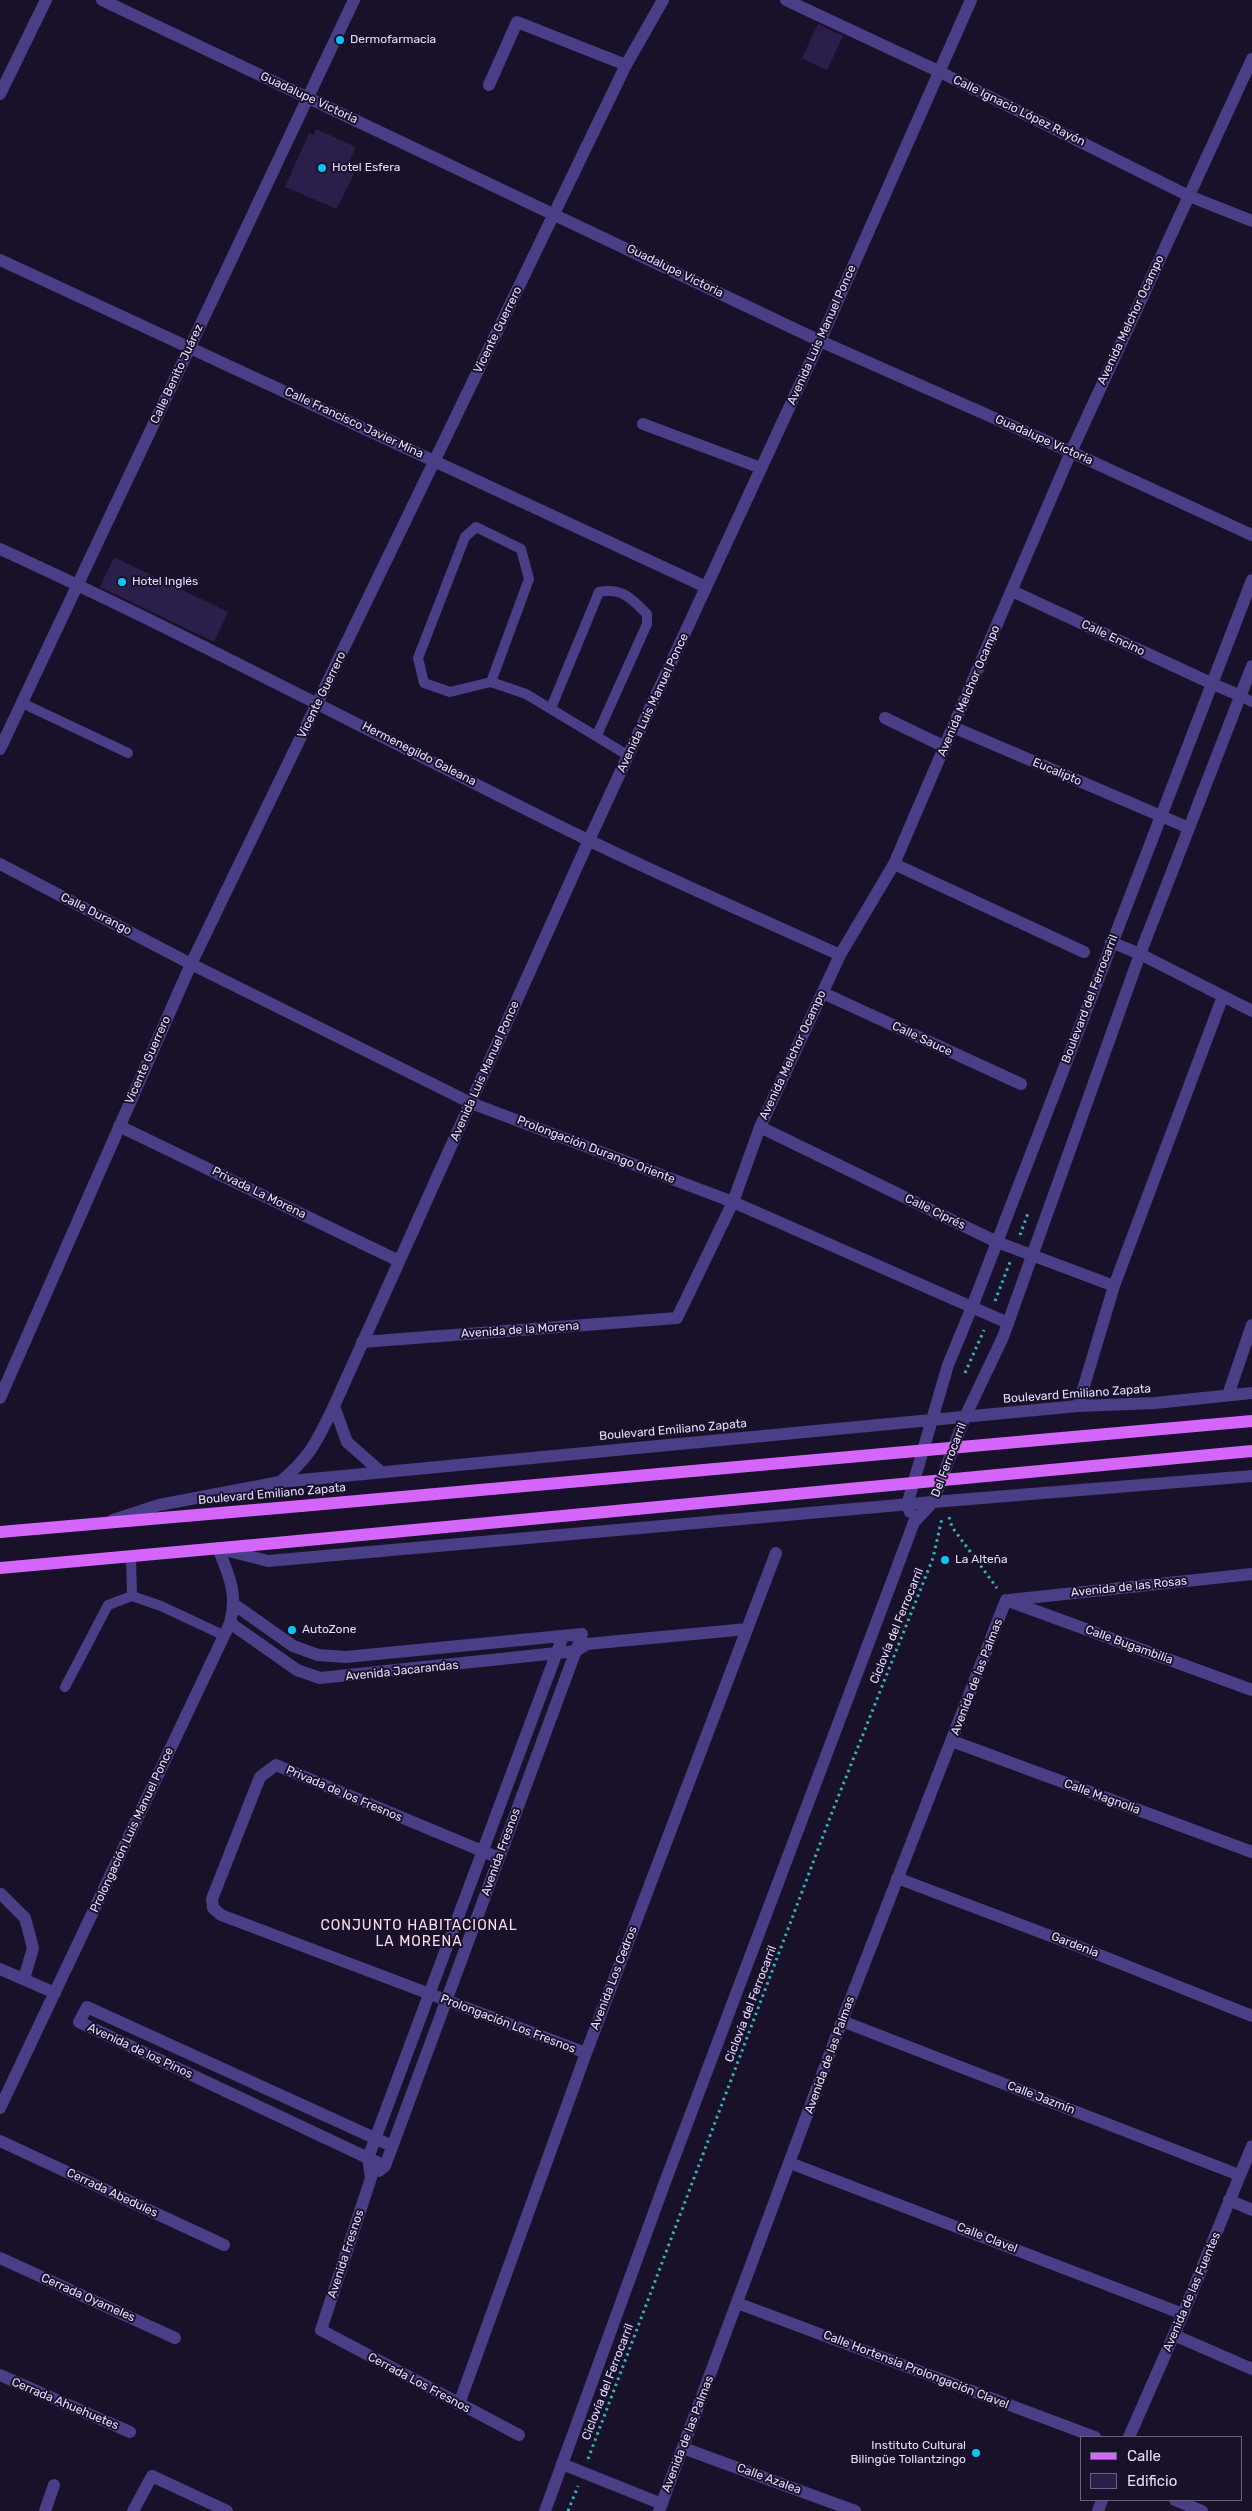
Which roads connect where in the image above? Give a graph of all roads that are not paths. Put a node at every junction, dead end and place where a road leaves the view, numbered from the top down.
1 (46, 0) edge
2 (102, 0) edge
3 (354, 0) edge
4 (663, 0) edge
5 (786, 0) edge
6 (971, 0) edge
7 (1252, 59) edge
8 (626, 65) junction
9 (938, 71) junction
10 (490, 85) dead end
11 (0, 94) edge
12 (308, 98) junction
13 (1189, 196) junction
14 (555, 213) junction
15 (1252, 221) edge
16 (0, 260) edge
17 (820, 341) junction
18 (190, 347) junction
19 (643, 424) dead end
20 (1071, 452) junction
21 (435, 460) junction
22 (761, 468) junction
23 (1252, 535) edge
24 (0, 549) edge
25 (1252, 580) edge
26 (78, 585) junction
27 (706, 587) junction
28 (1012, 591) junction
29 (1252, 666) edge
30 (491, 682) junction
31 (1213, 684) junction
32 (1246, 699) edge
33 (22, 703) junction
34 (319, 703) junction
35 (551, 708) junction
36 (885, 718) dead end
37 (953, 727) junction
38 (596, 735) junction
39 (945, 747) junction
40 (0, 749) edge
41 (128, 753) dead end
42 (629, 756) junction
43 (1161, 816) junction
44 (1189, 828) junction
45 (589, 840) junction
46 (0, 864) edge
47 (894, 864) junction
48 (1111, 942) junction
49 (1084, 952) dead end
50 (1140, 954) junction
51 (840, 955) junction
52 (191, 964) junction
53 (823, 993) junction
54 (1223, 996) junction
55 (1252, 1011) edge
56 (1021, 1084) dead end
57 (471, 1103) junction
58 (119, 1126) junction
59 (760, 1127) junction
60 (733, 1202) junction
61 (997, 1242) junction
62 (1032, 1254) junction
63 (399, 1261) junction
64 (1114, 1286) junction
65 (972, 1307) junction
66 (677, 1318) joint
67 (1008, 1323) junction
68 (1252, 1325) edge
69 (362, 1342) junction
70 (1252, 1393) edge
71 (1228, 1395) junction
72 (0, 1398) edge
73 (334, 1406) junction
74 (1078, 1406) junction
75 (965, 1417) junction
76 (933, 1420) junction
77 (1252, 1421) edge
78 (1252, 1451) edge
79 (381, 1472) junction
80 (1252, 1476) edge
81 (280, 1482) junction
82 (933, 1502) junction
83 (907, 1505) junction
84 (914, 1522) junction
85 (101, 1524) junction
86 (0, 1532) edge
87 (218, 1548) junction
88 (776, 1554) dead end
89 (131, 1556) junction
90 (0, 1568) edge
91 (1252, 1574) edge
92 (132, 1596) junction
93 (1006, 1600) junction
94 (235, 1605) junction
95 (230, 1623) junction
96 (747, 1629) junction
97 (223, 1635) junction
98 (563, 1636) junction
99 (585, 1639) junction
100 (576, 1651) junction
101 (557, 1653) junction
102 (65, 1687) dead end
103 (1252, 1690) edge
104 (952, 1741) junction
105 (482, 1851) junction
106 (1252, 1852) edge
107 (499, 1858) junction
108 (897, 1878) junction
109 (1, 1894) edge
110 (0, 1969) edge
111 (24, 1979) junction
112 (55, 1993) junction
113 (429, 1994) junction
114 (446, 2000) junction
115 (1252, 2016) edge
116 (842, 2021) junction
117 (586, 2053) junction
118 (0, 2108) edge
119 (376, 2139) junction
120 (0, 2142) edge
121 (392, 2146) junction
122 (1252, 2146) edge
123 (368, 2158) junction
124 (790, 2163) junction
125 (385, 2166) junction
126 (1239, 2175) junction
127 (371, 2178) junction
128 (1229, 2200) junction
129 (1252, 2210) edge
130 (224, 2244) dead end
131 (0, 2258) edge
132 (737, 2302) junction
133 (1183, 2314) junction
134 (321, 2330) joint
135 (1174, 2335) junction
136 (175, 2338) dead end
137 (1252, 2369) edge
138 (0, 2375) edge
139 (459, 2404) junction
140 (130, 2432) dead end
141 (519, 2434) dead end
142 (1093, 2436) edge
143 (1129, 2436) edge
144 (684, 2448) junction
145 (562, 2464) junction
146 (54, 2485) dead end
147 (1177, 2501) edge
148 (660, 2508) edge
149 (45, 2511) edge
150 (133, 2511) edge
151 (228, 2511) edge
152 (545, 2511) edge
153 (856, 2511) edge
154 (1202, 2511) edge

1 - 11 street
2 - 12 street, Guadalupe Victoria
3 - 12 street, Calle Benito Juárez
4 - 8 street, Vicente Guerrero
5 - 9 street, Calle Ignacio López Rayón
6 - 9 street, Avenida Luis Manuel Ponce
7 - 13 street, Avenida Melchor Ocampo
8 - 10 street
8 - 14 street, Vicente Guerrero
9 - 13 street, Calle Ignacio López Rayón
9 - 17 street, Avenida Luis Manuel Ponce
12 - 14 street, Guadalupe Victoria
12 - 18 street, Calle Benito Juárez
13 - 15 street, Calle Ignacio López Rayón
13 - 20 street, Avenida Melchor Ocampo
14 - 17 street, Guadalupe Victoria
14 - 21 street, Vicente Guerrero
16 - 18 street, Calle Francisco Javier Mina
17 - 20 street, Guadalupe Victoria
17 - 22 street, Avenida Luis Manuel Ponce
18 - 21 street, Calle Francisco Javier Mina
18 - 26 street, Calle Benito Juárez
19 - 22 street
20 - 23 street, Guadalupe Victoria
20 - 28 street, Avenida Melchor Ocampo
21 - 27 street, Calle Francisco Javier Mina
21 - 34 street, Vicente Guerrero
22 - 27 street, Avenida Luis Manuel Ponce
24 - 26 street, Hermenegildo Galeana
25 - 31 street, Boulevard del Ferrocarril
26 - 33 street, Calle Benito Juárez
26 - 34 street, Hermenegildo Galeana
27 - 42 street, Avenida Luis Manuel Ponce
28 - 31 street, Calle Encino
28 - 37 street, Avenida Melchor Ocampo
29 - 32 street
30 - 30 lane
30 - 35 lane
31 - 32 street, Calle Encino
31 - 43 street, Boulevard del Ferrocarril
32 - 44 street
33 - 40 street, Calle Benito Juárez
33 - 41 lane
34 - 45 street, Hermenegildo Galeana
34 - 52 street, Vicente Guerrero
35 - 38 lane
35 - 38 lane
36 - 39 street
37 - 39 street, Avenida Melchor Ocampo
37 - 43 street, Eucalipto
38 - 42 lane
39 - 47 street, Avenida Melchor Ocampo
42 - 45 street, Avenida Luis Manuel Ponce
43 - 44 street, Eucalipto
43 - 48 street, Boulevard del Ferrocarril
44 - 50 street
45 - 51 street, Hermenegildo Galeana
45 - 57 street, Avenida Luis Manuel Ponce
46 - 52 street, Calle Durango
47 - 49 street
47 - 51 street, Avenida Melchor Ocampo
48 - 50 street
48 - 61 street, Boulevard del Ferrocarril
50 - 54 street
50 - 62 street
51 - 53 street, Avenida Melchor Ocampo
52 - 57 street, Prolongación Durango Oriente
52 - 58 street, Vicente Guerrero
53 - 56 street, Calle Sauce
53 - 59 street, Avenida Melchor Ocampo
54 - 55 street
54 - 64 street
57 - 60 street, Prolongación Durango Oriente
57 - 63 street, Avenida Luis Manuel Ponce
58 - 63 street, Privada La Morena
58 - 72 street, Vicente Guerrero
59 - 60 street, Avenida Melchor Ocampo
59 - 61 street, Calle Ciprés
60 - 65 street, Prolongación Durango Oriente
60 - 66 street, Avenida Melchor Ocampo
61 - 62 street, Calle Ciprés
61 - 65 street, Boulevard del Ferrocarril
62 - 64 street, Calle Ciprés
62 - 67 street
63 - 69 street, Avenida Luis Manuel Ponce
64 - 74 street
65 - 67 street, Prolongación Durango Oriente
65 - 76 street, Boulevard del Ferrocarril
66 - 69 street, Avenida de la Morena
67 - 75 street
68 - 71 street
69 - 73 street, Avenida Luis Manuel Ponce
70 - 71 street, Boulevard Emiliano Zapata
71 - 74 street, Boulevard Emiliano Zapata
73 - 79 street
73 - 81 street, Avenida Luis Manuel Ponce
74 - 75 street, Boulevard Emiliano Zapata
75 - 76 street, Boulevard Emiliano Zapata
75 - 82 street, Del Ferrocarril
76 - 79 street, Boulevard Emiliano Zapata
76 - 83 street, Del Ferrocarril
77 - 85 main road, Boulevard Emiliano Zapata, bridge
78 - 87 main road, bridge
79 - 81 street, Boulevard Emiliano Zapata
80 - 82 street
81 - 85 street, Boulevard Emiliano Zapata
82 - 83 street
82 - 84 street
83 - 84 street
83 - 87 street
84 - 145 street
85 - 86 main road, Boulevard Emiliano Zapata
87 - 89 main road
87 - 94 street, Prolongación Luis Manuel Ponce
88 - 96 street, Avenida Los Cedros
89 - 90 main road
89 - 92 lane
91 - 93 street, Avenida de las Rosas
92 - 97 lane
92 - 102 lane
93 - 103 street, Calle Bugambilia
93 - 104 street, Avenida de las Palmas
94 - 95 street, Prolongación Luis Manuel Ponce
94 - 98 street, Avenida Jacarandas
95 - 97 street, Prolongación Luis Manuel Ponce
95 - 101 street, Avenida Jacarandas
96 - 99 street, Avenida Jacarandas
96 - 117 street, Avenida Los Cedros
97 - 112 street, Prolongación Luis Manuel Ponce
98 - 99 street, Avenida Jacarandas
98 - 101 street, Avenida Fresnos
99 - 100 street, Avenida Fresnos
100 - 101 street, Avenida Jacarandas
100 - 107 street, Avenida Fresnos
101 - 105 street, Avenida Fresnos
104 - 106 street, Calle Magnolia
104 - 108 street, Avenida de las Palmas
105 - 107 street, Privada de los Fresnos
105 - 113 street, Avenida Fresnos
105 - 113 street, Privada de los Fresnos
107 - 114 street, Avenida Fresnos
108 - 115 street, Gardenia
108 - 116 street, Avenida de las Palmas
109 - 111 street
110 - 111 street
111 - 112 street
112 - 118 street, Prolongación Luis Manuel Ponce
113 - 114 street, Prolongación Los Fresnos
113 - 119 street, Avenida Fresnos
114 - 117 street, Prolongación Los Fresnos
114 - 121 street, Avenida Fresnos
116 - 124 street, Avenida de las Palmas
116 - 126 street, Calle Jazmín
117 - 139 street, Avenida Los Cedros
119 - 121 street, Avenida de los Pinos
119 - 123 street, Avenida Fresnos
119 - 123 street, Avenida de los Pinos
120 - 130 street, Cerrada Abedules
121 - 125 street, Avenida Fresnos
122 - 126 street, Avenida de las Fuentes
123 - 125 street, Avenida de los Pinos
123 - 127 street, Avenida Fresnos
124 - 132 street, Avenida de las Palmas
124 - 133 street, Calle Clavel
125 - 127 street
126 - 128 street, Avenida de las Fuentes
127 - 134 street, Avenida Fresnos
128 - 129 street
128 - 133 street, Avenida de las Fuentes
131 - 136 street, Cerrada Oyameles
132 - 142 street, Calle Hortensia Prolongación Clavel
132 - 144 street, Avenida de las Palmas
133 - 135 street, Avenida de las Fuentes
134 - 139 street, Cerrada Los Fresnos
135 - 137 street
135 - 143 street, Avenida de las Fuentes
138 - 140 street, Cerrada Ahuehuetes
139 - 141 street, Cerrada Los Fresnos
144 - 148 street, Avenida de las Palmas
144 - 153 street, Calle Azalea
145 - 148 street
145 - 152 street
146 - 149 street
147 - 154 street
150 - 151 street

